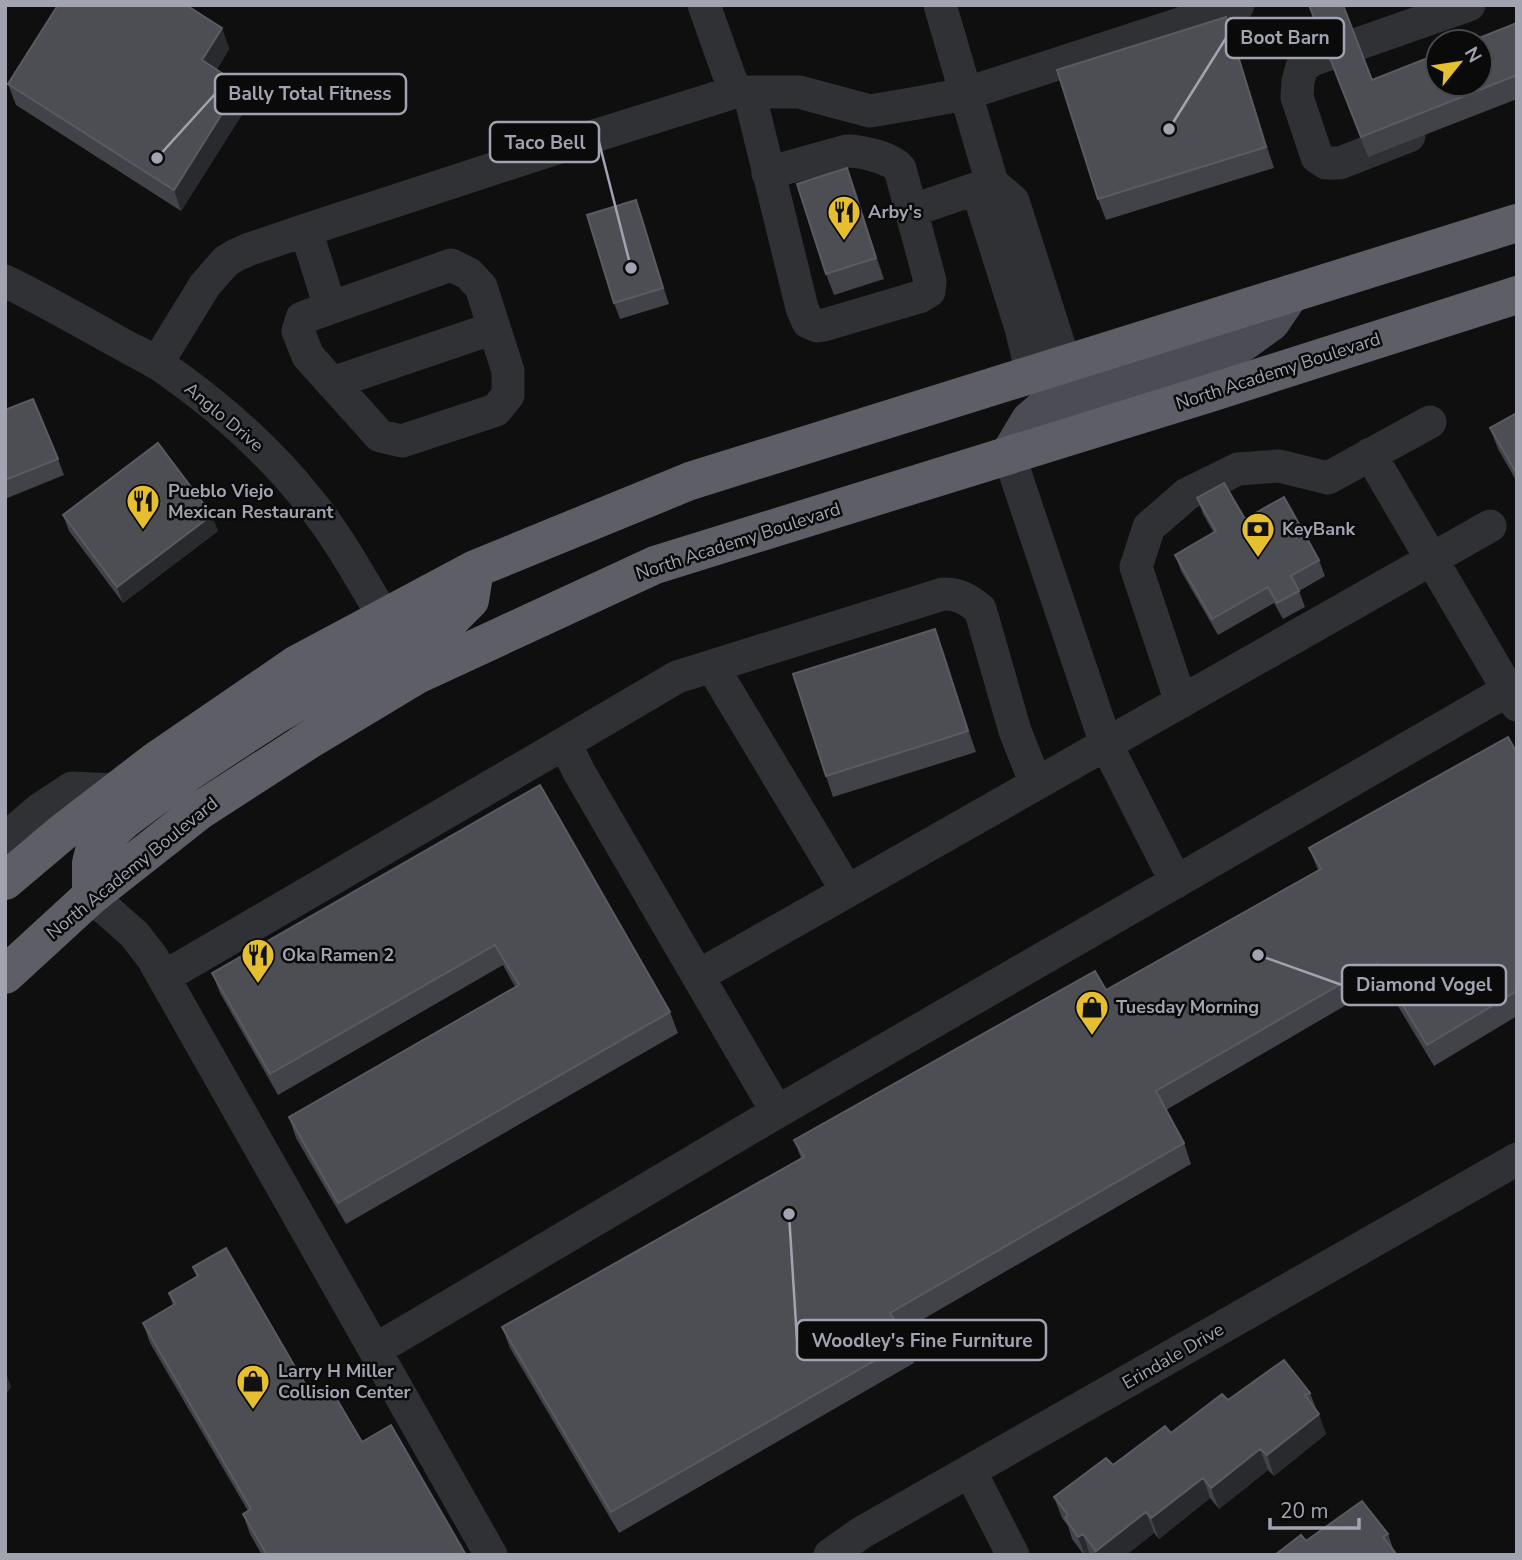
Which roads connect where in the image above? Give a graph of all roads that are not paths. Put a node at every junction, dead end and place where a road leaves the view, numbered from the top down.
1 (704, 5) edge
2 (940, 5) edge
3 (1238, 5) edge
4 (1469, 5) edge
5 (742, 92) junction
6 (965, 94) junction
7 (1441, 124) edge
8 (768, 173) junction
9 (992, 183) junction
10 (911, 211) junction
11 (1517, 223) edge
12 (306, 230) junction
13 (5, 281) edge
14 (1290, 294) junction
15 (1517, 295) edge
16 (330, 307) junction
17 (494, 328) junction
18 (157, 363) junction
19 (1049, 369) junction
20 (332, 383) junction
21 (1430, 422) dead end
22 (1370, 454) junction
23 (1009, 455) junction
24 (1490, 526) dead end
25 (1432, 560) junction
26 (475, 569) junction
27 (384, 617) junction
28 (712, 666) junction
29 (1514, 694) edge
30 (1181, 702) junction
31 (565, 743) junction
32 (1106, 744) junction
33 (1036, 784) junction
34 (116, 790) junction
35 (5, 839) edge
36 (5, 881) edge
37 (1177, 882) junction
38 (847, 891) junction
39 (91, 896) junction
40 (5, 975) edge
41 (698, 976) junction
42 (164, 977) junction
43 (777, 1112) junction
44 (1517, 1159) edge
45 (375, 1350) junction
46 (970, 1471) junction
47 (491, 1555) edge
48 (830, 1555) edge
49 (1013, 1555) edge

1 - 5 street
2 - 6 street
3 - 6 street
4 - 7 street
5 - 6 street
5 - 8 street
5 - 12 street
6 - 9 street
8 - 10 street
8 - 10 street
9 - 10 street
9 - 19 street
11 - 14 highway
12 - 16 street
12 - 18 street
13 - 18 street, Anglo Drive
14 - 19 highway
14 - 23 main road
15 - 23 highway, North Academy Boulevard
16 - 17 street
16 - 20 street
17 - 20 street
17 - 20 street
18 - 27 street, Anglo Drive
19 - 26 highway
21 - 22 street
22 - 25 street
22 - 30 street
23 - 32 street
23 - 39 highway, North Academy Boulevard
24 - 25 street
25 - 29 street
25 - 30 street
26 - 27 highway
26 - 39 highway
27 - 34 highway
28 - 31 street
28 - 33 street
28 - 38 street
29 - 37 street
30 - 32 street
31 - 41 street
31 - 42 street
32 - 33 street
32 - 37 street
33 - 38 street
34 - 35 street
34 - 36 highway
37 - 43 street
38 - 41 street
39 - 40 highway, North Academy Boulevard
39 - 42 street
41 - 43 street
42 - 45 street
43 - 45 street
44 - 46 street, Erindale Drive
45 - 47 street
46 - 48 street, Erindale Drive
46 - 49 street

